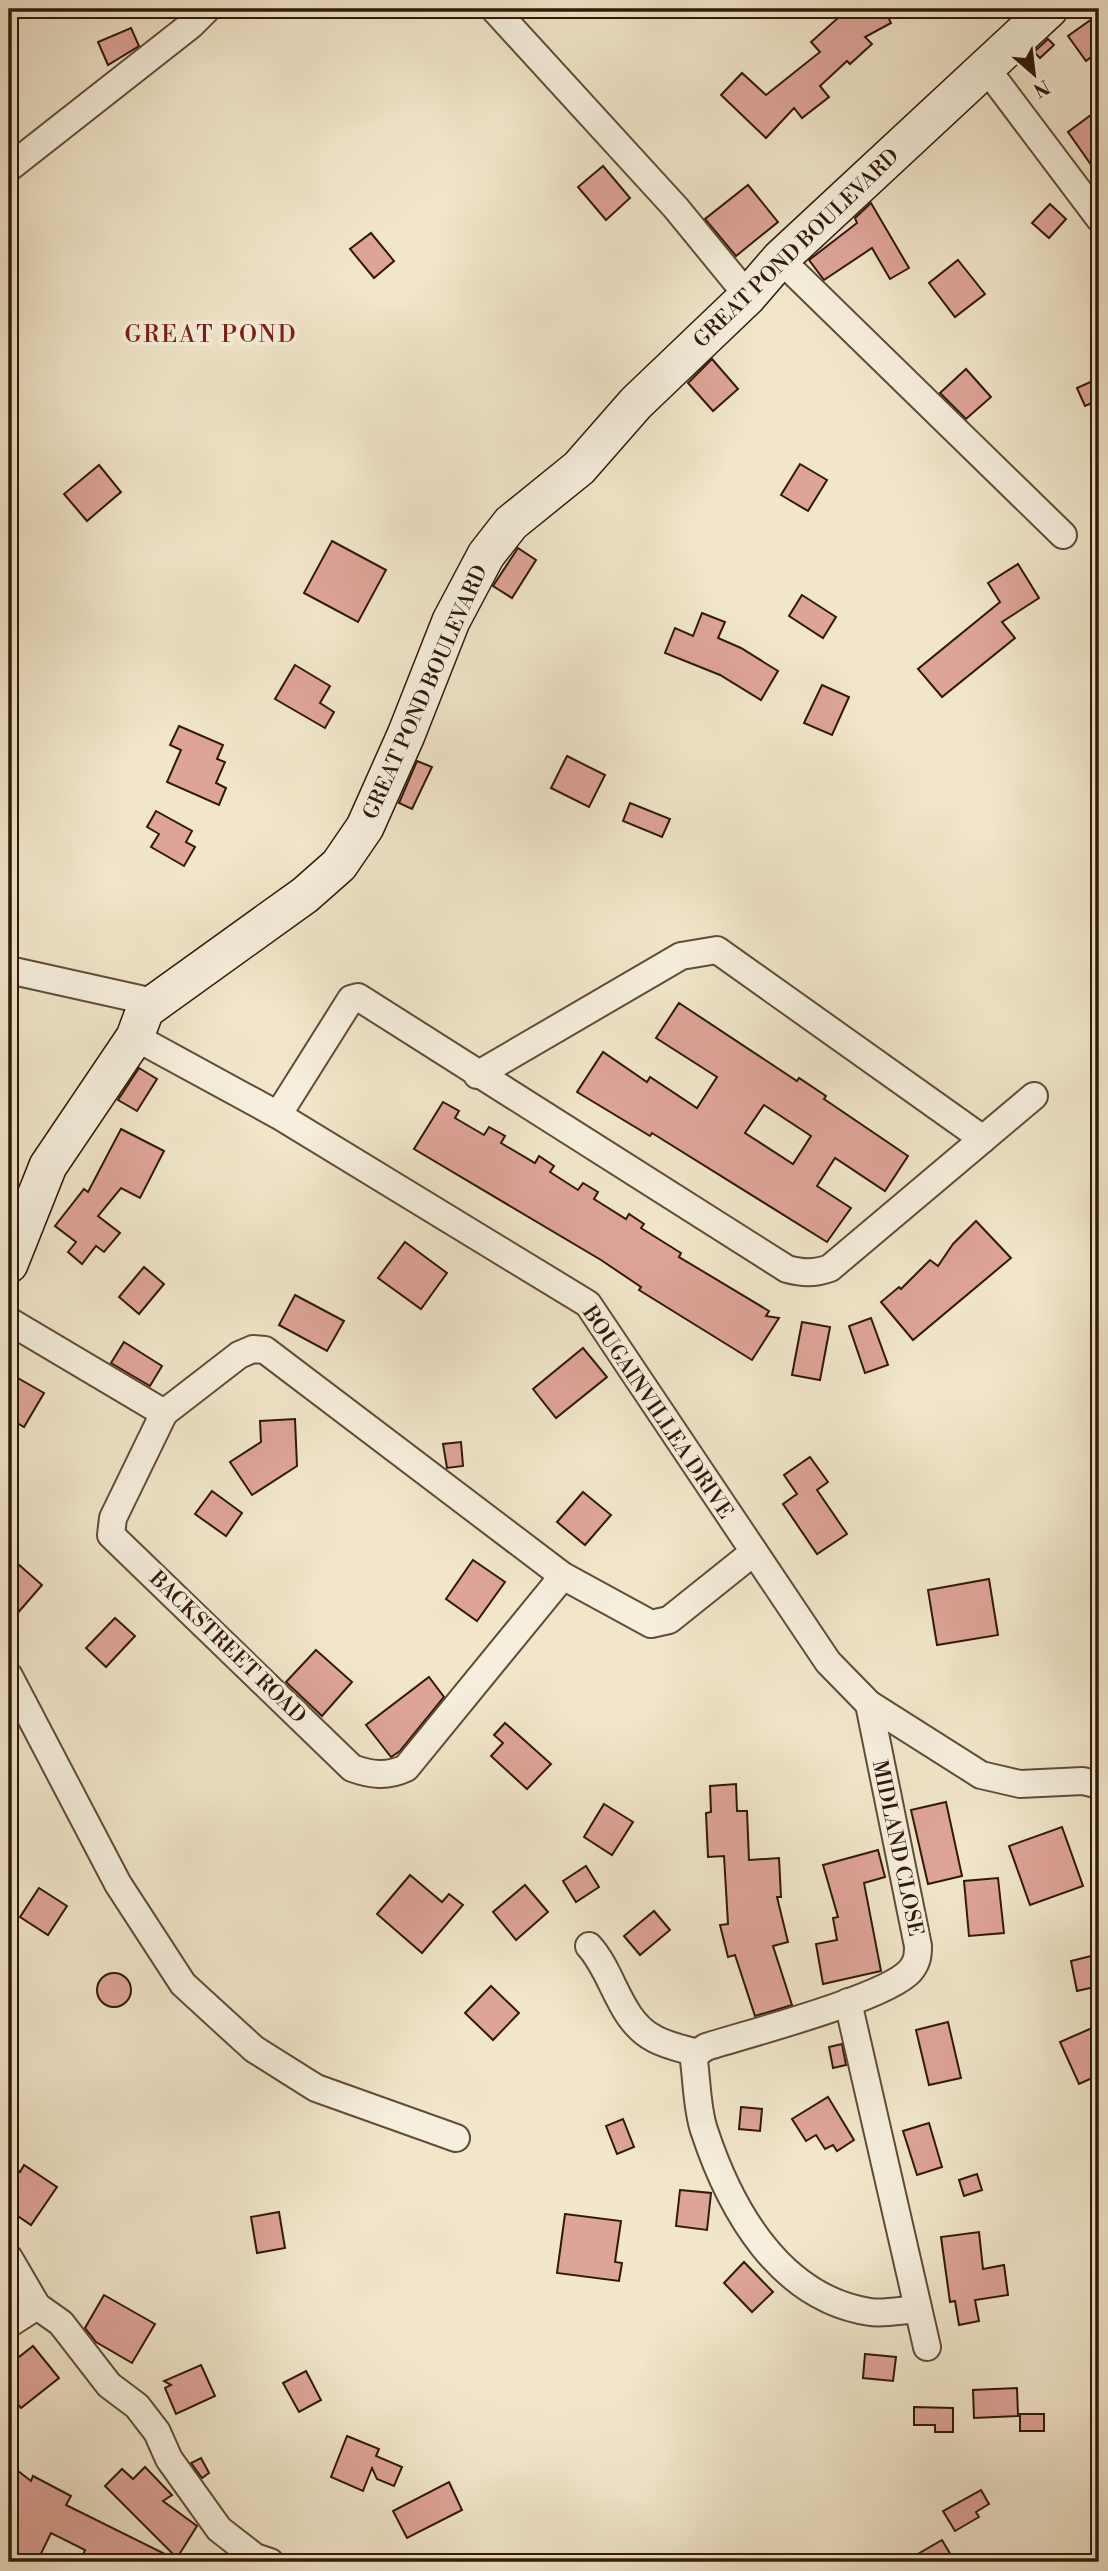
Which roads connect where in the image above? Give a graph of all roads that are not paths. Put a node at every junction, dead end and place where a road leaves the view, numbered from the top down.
1 (207, 9) edge
2 (494, 9) edge
3 (1049, 9) edge
4 (986, 68) junction
5 (9, 168) edge
6 (1099, 218) edge
7 (780, 259) junction
8 (748, 296) junction
9 (1063, 535) dead end
10 (9, 970) edge
11 (153, 1002) junction
12 (135, 1037) junction
13 (477, 1075) junction
14 (1034, 1096) dead end
15 (278, 1115) junction
16 (983, 1139) junction
17 (9, 1264) edge
18 (9, 1321) edge
19 (164, 1413) junction
20 (754, 1552) junction
21 (563, 1576) junction
22 (9, 1676) edge
23 (869, 1704) junction
24 (1099, 1785) edge
25 (589, 1945) dead end
26 (848, 2002) junction
27 (697, 2053) junction
28 (456, 2138) dead end
29 (9, 2258) edge
30 (37, 2306) junction
31 (918, 2309) junction
32 (9, 2324) edge
33 (927, 2347) dead end
34 (270, 2562) edge

1 - 5 street
2 - 8 street
3 - 4 street, GREAT POND BOULEVARD
4 - 6 street
4 - 7 street, GREAT POND BOULEVARD
7 - 8 street, GREAT POND BOULEVARD
7 - 9 street
8 - 11 street, GREAT POND BOULEVARD
10 - 11 street
11 - 12 street, GREAT POND BOULEVARD
12 - 15 street, BOUGAINVILLEA DRIVE
12 - 17 street, GREAT POND BOULEVARD
13 - 15 street
13 - 16 street
13 - 16 street
14 - 16 street
15 - 20 street, BOUGAINVILLEA DRIVE
18 - 19 street
19 - 21 street
19 - 21 street, BACKSTREET ROAD
20 - 21 street
20 - 23 street, BOUGAINVILLEA DRIVE
22 - 28 street
23 - 24 street, BOUGAINVILLEA DRIVE
23 - 26 street, MIDLAND CLOSE
25 - 27 street
26 - 27 street, MIDLAND CLOSE
26 - 31 street
27 - 31 street
29 - 30 street
30 - 32 street
30 - 34 street
31 - 33 street

